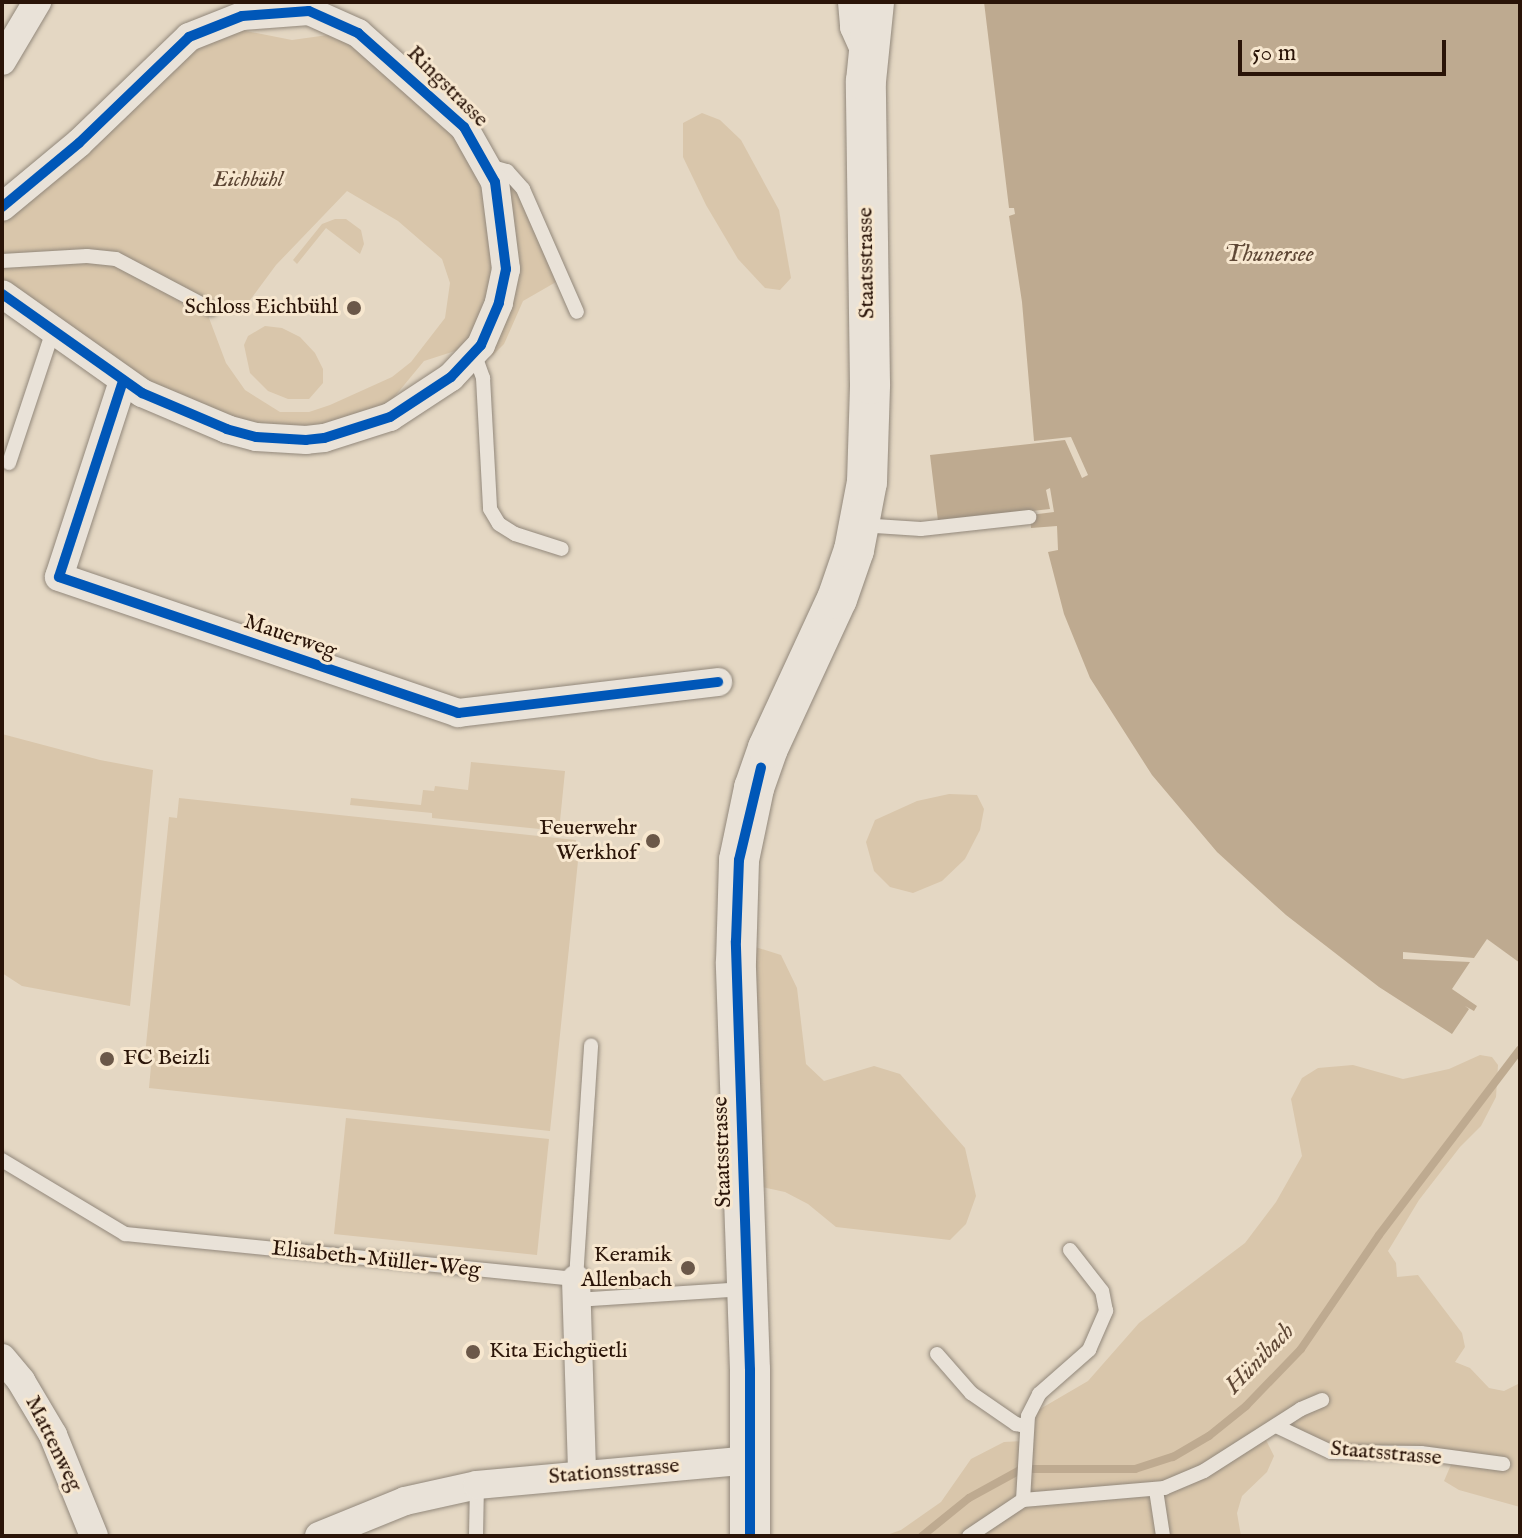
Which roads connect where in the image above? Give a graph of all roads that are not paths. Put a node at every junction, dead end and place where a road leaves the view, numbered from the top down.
1 (37, 2) edge
2 (852, 2) edge
3 (874, 2) edge
4 (868, 55) junction
5 (2, 61) edge
6 (489, 166) junction
7 (2, 207) edge
8 (2, 261) edge
9 (2, 294) edge
10 (211, 309) dead end
11 (577, 312) dead end
12 (53, 331) junction
13 (474, 353) junction
14 (123, 381) junction
15 (9, 463) dead end
16 (1029, 517) dead end
17 (859, 525) junction
18 (562, 549) dead end
19 (718, 682) dead end
20 (591, 1045) dead end
21 (2, 1160) edge
22 (1070, 1250) dead end
23 (748, 1289) junction
24 (575, 1290) junction
25 (937, 1354) dead end
26 (2, 1358) edge
27 (1322, 1400) dead end
28 (1025, 1426) junction
29 (1276, 1426) junction
30 (751, 1460) junction
31 (1503, 1464) dead end
32 (582, 1474) junction
33 (477, 1485) junction
34 (1156, 1490) junction
35 (1023, 1500) junction
36 (94, 1536) edge
37 (319, 1536) edge
38 (476, 1536) edge
39 (750, 1536) edge
40 (969, 1536) edge
41 (1163, 1536) edge

1 - 5 street
2 - 4 street
3 - 4 main road, Staatsstrasse
4 - 17 main road, Staatsstrasse
6 - 7 street, Ringstrasse
6 - 11 lane, Ringstrasse
6 - 13 street, Ringstrasse
8 - 10 lane
9 - 12 street, Ringstrasse
12 - 14 street, Ringstrasse
12 - 15 lane
13 - 14 street, Ringstrasse
13 - 18 lane
14 - 19 street, Mauerweg
16 - 17 lane
17 - 23 main road, Staatsstrasse
20 - 24 lane
21 - 24 lane, Elisabeth-Müller-Weg
22 - 28 lane
23 - 24 lane
23 - 30 main road, Staatsstrasse
24 - 32 street
25 - 28 lane
26 - 36 street, Mattenweg
27 - 29 lane
28 - 35 lane
29 - 31 lane, Staatsstrasse
29 - 34 lane
30 - 32 street, Stationsstrasse
30 - 39 main road, Staatsstrasse
32 - 33 street, Stationsstrasse
33 - 37 street, Stationsstrasse
33 - 38 lane
34 - 35 lane
34 - 41 lane
35 - 40 lane

